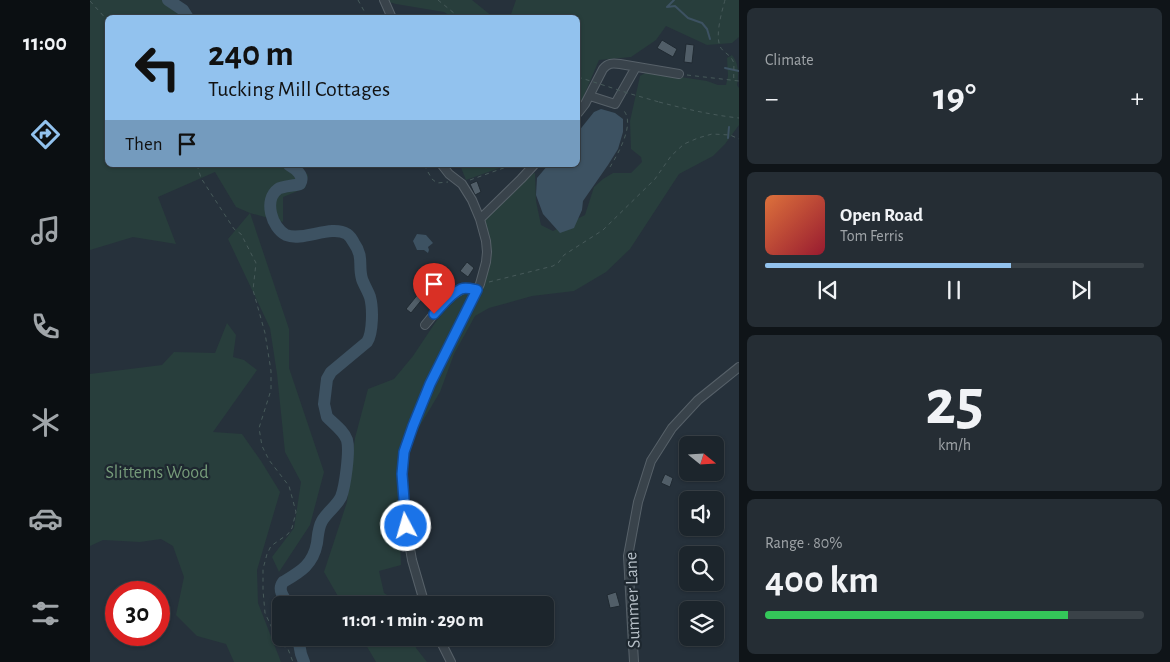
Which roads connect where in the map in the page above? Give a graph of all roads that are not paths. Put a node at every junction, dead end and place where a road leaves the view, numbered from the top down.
1 (384, 0) edge
2 (391, 15) edge
3 (636, 67) junction
4 (678, 74) road end
5 (590, 96) junction
6 (580, 110) edge
7 (444, 167) edge
8 (532, 167) edge
9 (480, 219) junction
10 (478, 287) junction
11 (425, 324) dead end
12 (739, 367) edge
13 (422, 596) edge
14 (442, 646) edge
15 (451, 662) edge
16 (634, 662) edge

1 - 2 street
3 - 4 street
3 - 5 street
3 - 5 street
5 - 6 street
7 - 9 street
8 - 9 street
9 - 10 street
10 - 11 street
10 - 13 street
12 - 16 street, Summer Lane
14 - 15 street

